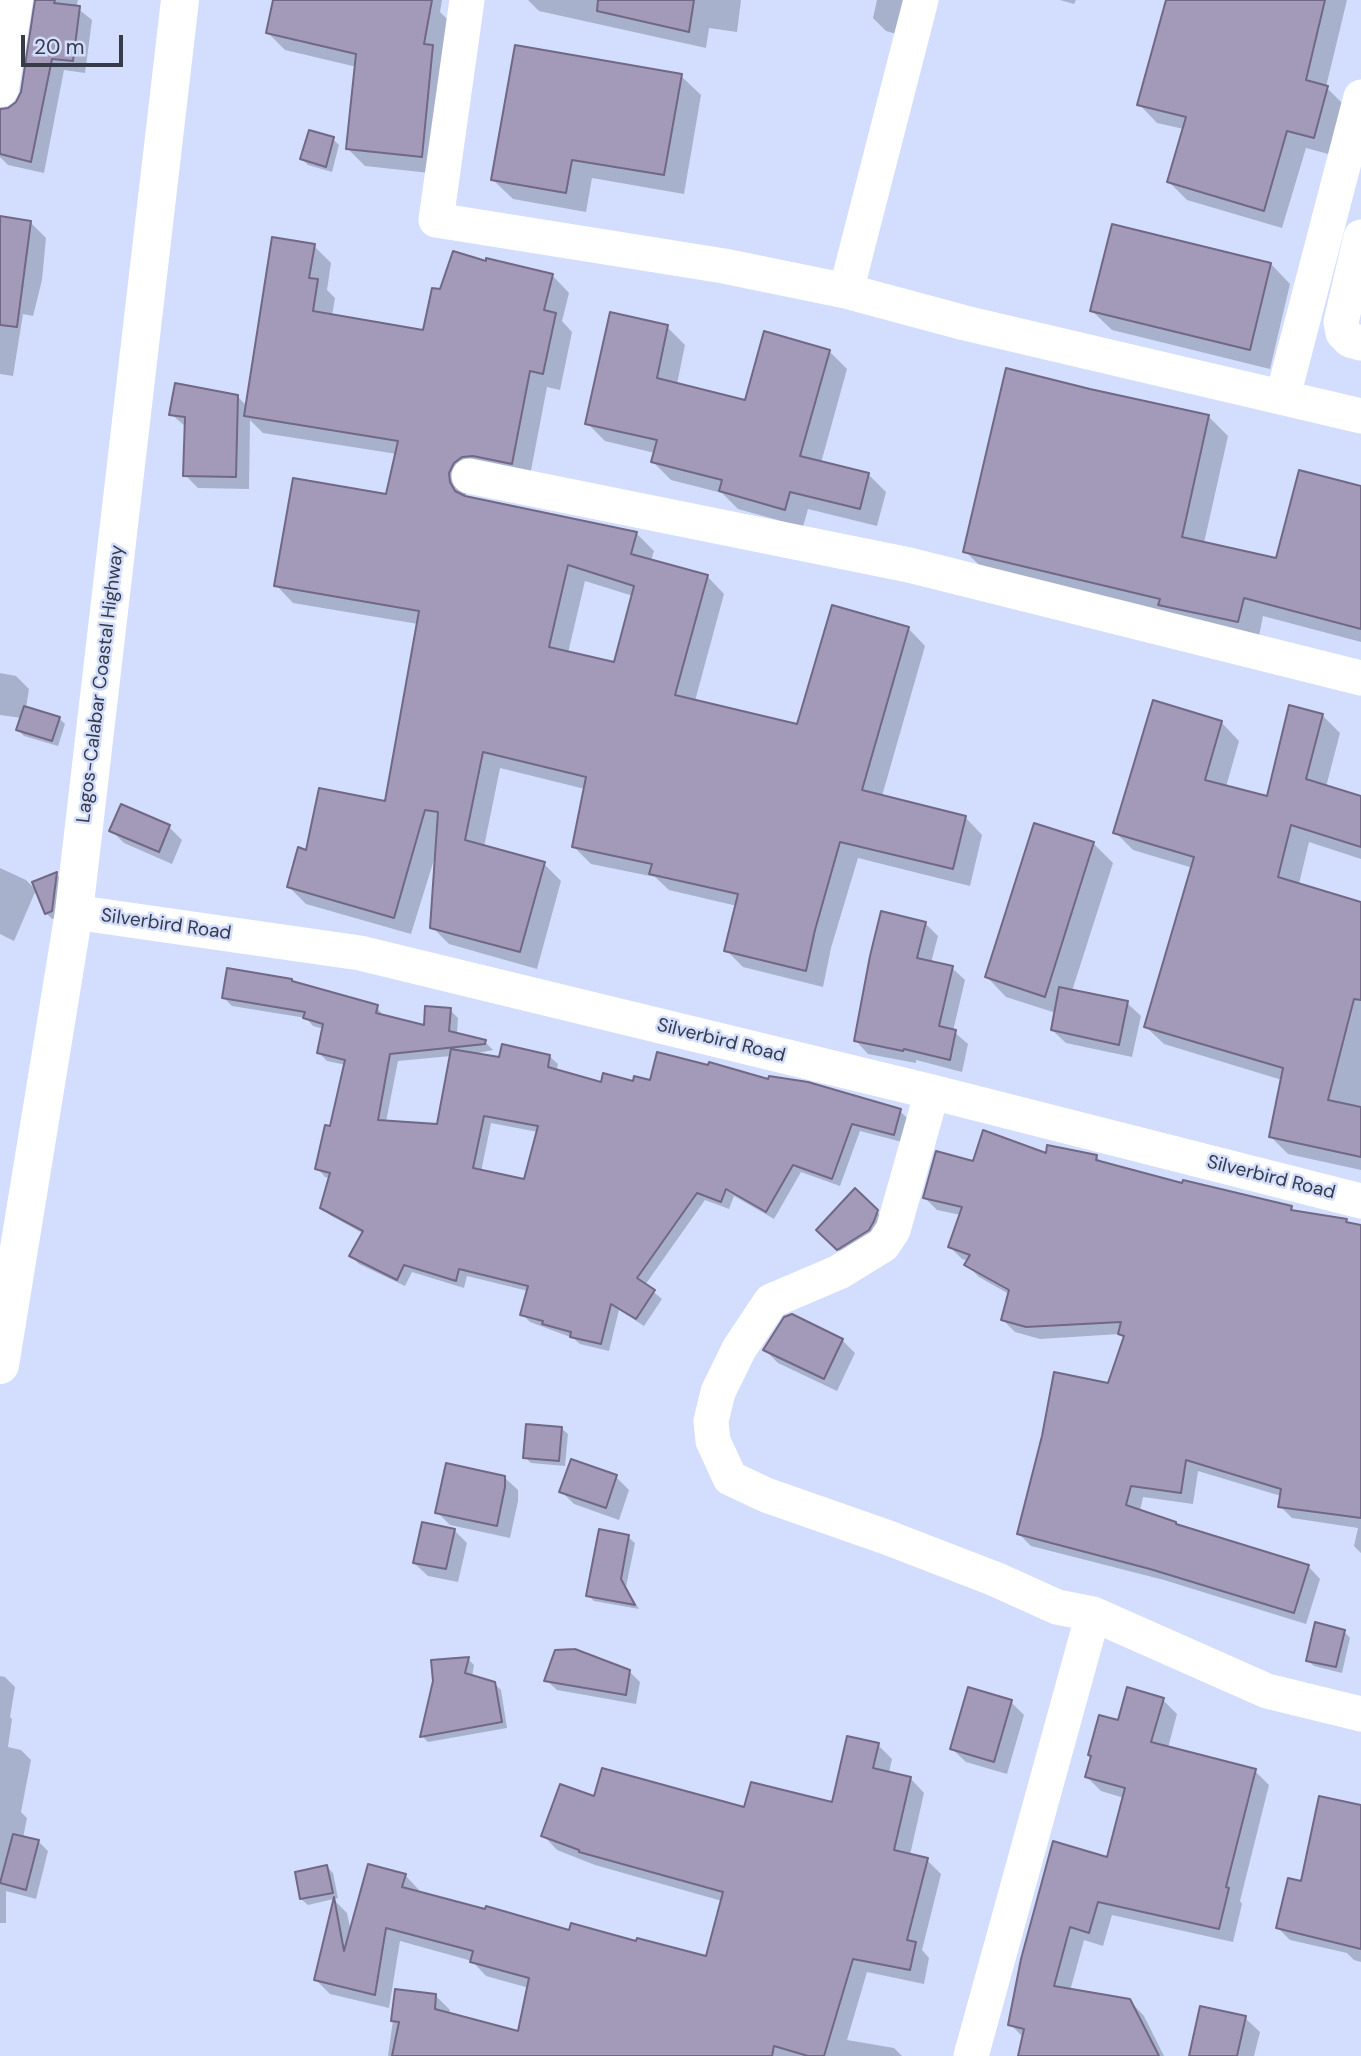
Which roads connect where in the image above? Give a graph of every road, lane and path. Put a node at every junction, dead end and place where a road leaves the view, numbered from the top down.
1 (14, 0) edge
2 (180, 0) edge
3 (467, 0) edge
4 (921, 0) edge
5 (0, 88) edge
6 (1359, 112) edge
7 (1361, 237) edge
8 (846, 291) junction
9 (1361, 343) edge
10 (1283, 396) junction
11 (1361, 416) edge
12 (468, 477) dead end
13 (1361, 678) edge
14 (74, 912) junction
15 (932, 1092) junction
16 (1361, 1201) edge
17 (0, 1365) edge
18 (1093, 1614) junction
19 (1361, 1714) edge
20 (971, 2056) edge

1 - 5 highway
2 - 14 highway, Lagos-Calabar Coastal Highway
3 - 8 street
4 - 8 street
6 - 10 street
7 - 9 street
8 - 10 street
10 - 11 street
12 - 13 street
14 - 15 street, Silverbird Road
14 - 17 highway, Lagos-Calabar Coastal Highway
15 - 16 street, Silverbird Road
15 - 18 street
18 - 19 street
18 - 20 street

